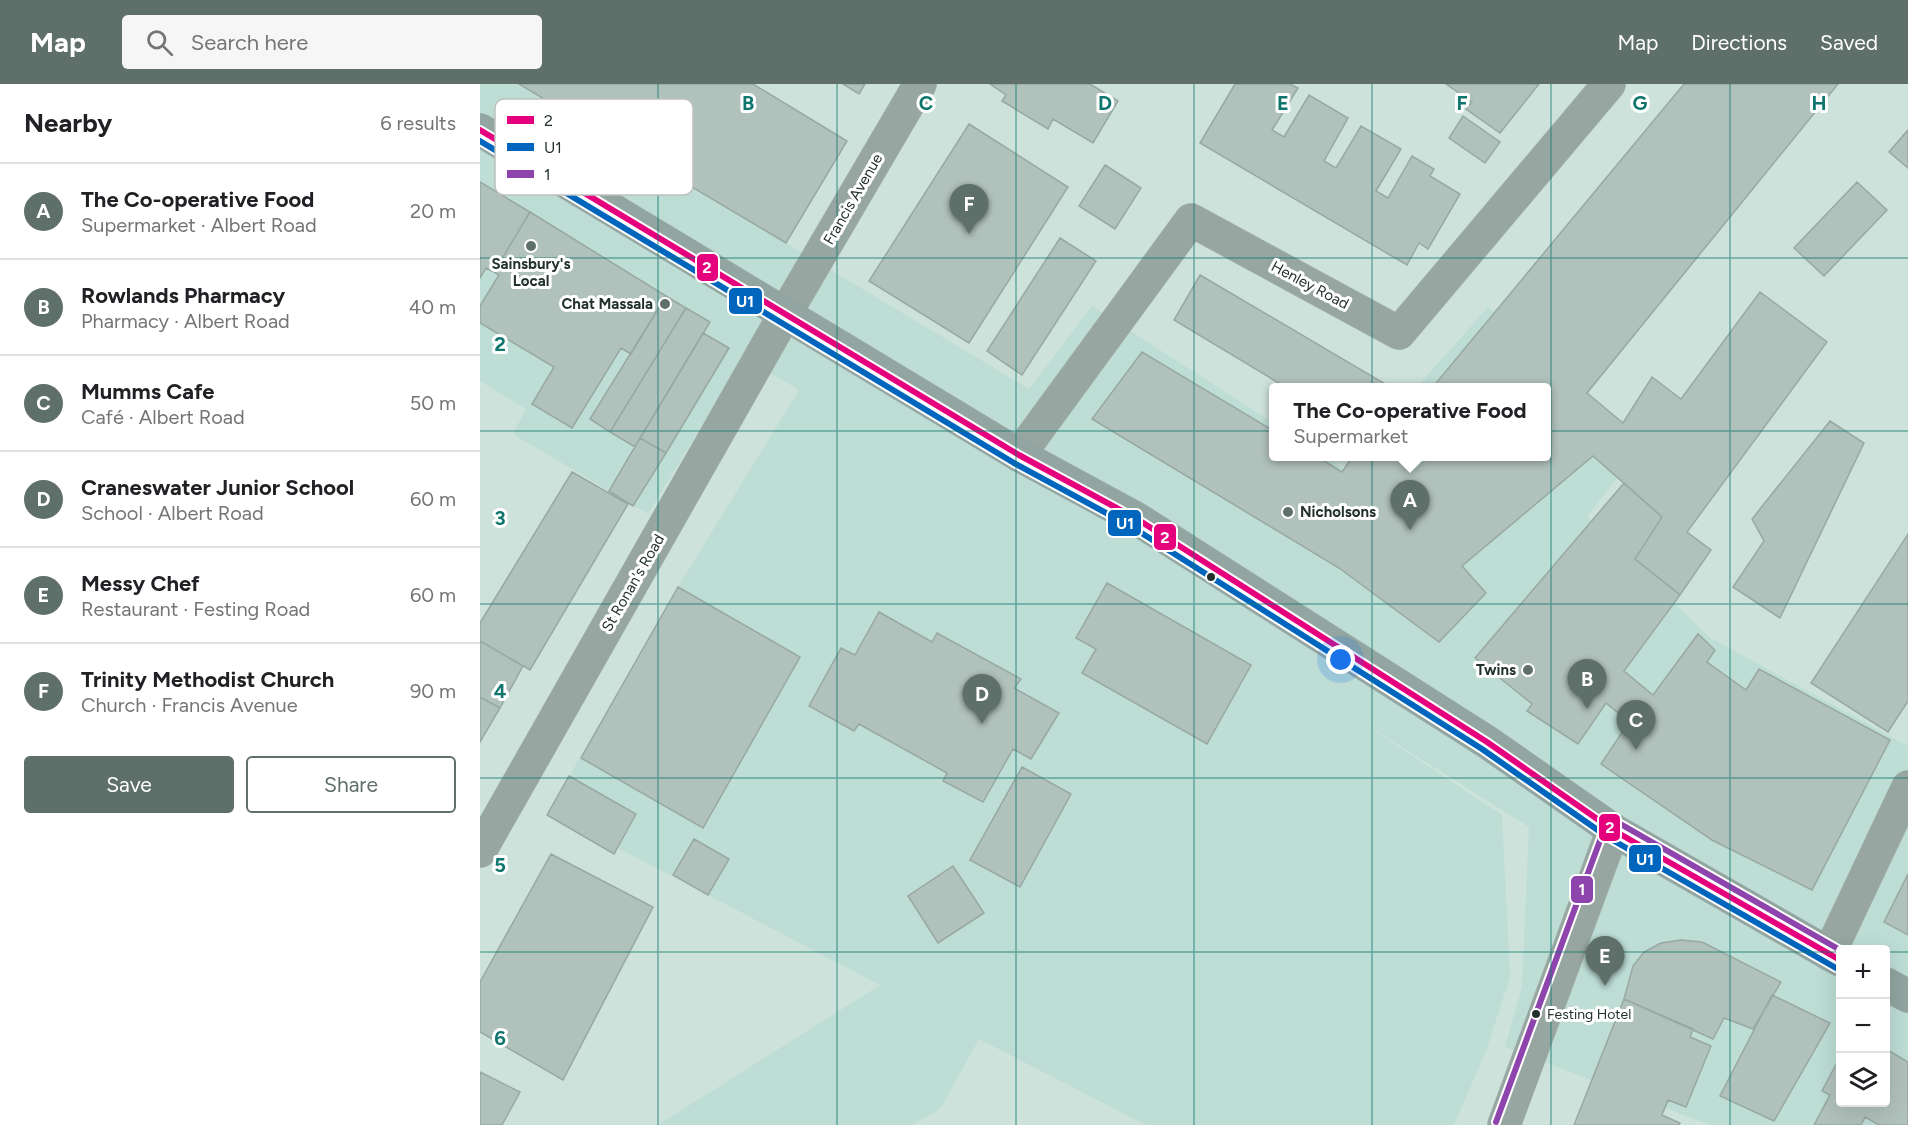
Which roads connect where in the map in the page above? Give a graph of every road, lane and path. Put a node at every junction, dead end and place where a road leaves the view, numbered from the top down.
1 (920, 84) edge
2 (1609, 84) edge
3 (480, 130) edge
4 (495, 139) edge
5 (588, 195) edge
6 (785, 314) junction
7 (1019, 455) junction
8 (1908, 787) edge
9 (1613, 830) junction
10 (480, 851) edge
11 (1835, 957) edge
12 (1890, 986) edge
13 (1908, 996) edge
14 (1504, 1125) edge

1 - 6 street, Francis Avenue
2 - 7 street, Henley Road
3 - 4 main road
5 - 6 main road
6 - 7 main road
6 - 10 street, St Ronan's Road
7 - 9 main road
8 - 11 street
9 - 11 main road
9 - 14 street
12 - 13 main road

